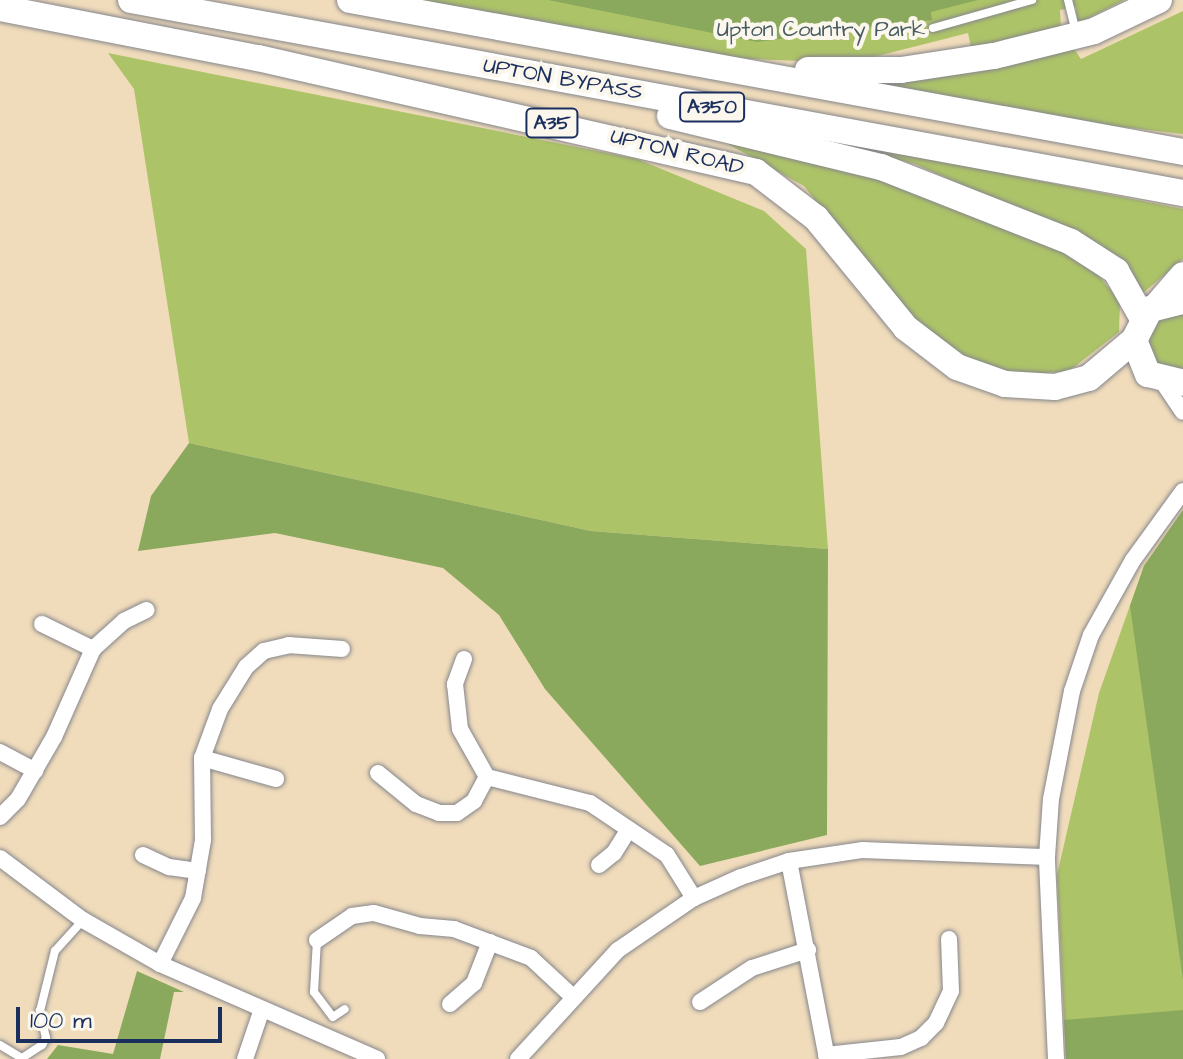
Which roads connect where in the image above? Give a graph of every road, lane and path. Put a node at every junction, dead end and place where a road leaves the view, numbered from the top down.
1 (131, 0) edge
2 (350, 0) edge
3 (1032, 0) edge
4 (1068, 0) edge
5 (1159, 0) edge
6 (0, 8) edge
7 (241, 20) junction
8 (933, 28) dead end
9 (1078, 37) junction
10 (677, 60) junction
11 (1183, 152) edge
12 (1183, 193) edge
13 (1183, 275) edge
14 (1150, 311) edge
15 (1089, 378) junction
16 (1168, 382) edge
17 (1183, 412) edge
18 (1183, 491) edge
19 (147, 610) dead end
20 (42, 624) dead end
21 (93, 649) junction
22 (342, 649) dead end
23 (464, 659) dead end
24 (0, 752) edge
25 (202, 758) junction
26 (35, 771) junction
27 (378, 773) dead end
28 (487, 777) junction
29 (276, 779) dead end
30 (0, 817) edge
31 (629, 829) junction
32 (143, 855) dead end
33 (1047, 857) junction
34 (0, 858) edge
35 (789, 861) junction
36 (599, 865) dead end
37 (198, 871) junction
38 (694, 898) junction
39 (83, 920) junction
40 (949, 939) dead end
41 (317, 940) joint
42 (490, 942) junction
43 (808, 950) junction
44 (160, 964) junction
45 (572, 996) junction
46 (700, 1002) dead end
47 (450, 1004) dead end
48 (345, 1009) dead end
49 (261, 1012) junction
50 (0, 1045) edge
51 (826, 1057) edge
52 (245, 1059) edge
53 (377, 1059) edge
54 (518, 1059) edge
55 (1056, 1059) edge

1 - 7 highway, UPTON BYPASS / A350
2 - 10 highway, UPTON BYPASS / A350
3 - 8 lane
4 - 9 lane
5 - 9 highway, A350
6 - 15 highway, UPTON ROAD / A35
7 - 12 highway, UPTON BYPASS / A350
7 - 14 highway, A350
9 - 10 highway, A350
10 - 11 highway, UPTON BYPASS / A350
13 - 14 highway
14 - 15 highway
14 - 16 highway
15 - 16 highway, UPTON ROAD / A35
16 - 17 street
18 - 33 street
19 - 21 street
20 - 21 street
21 - 26 street
22 - 25 street
23 - 28 street
24 - 26 street
25 - 29 street
25 - 37 street
26 - 30 street
27 - 28 street
28 - 31 street
31 - 36 street
31 - 38 street
32 - 37 street
33 - 35 street
33 - 55 street
34 - 39 street
35 - 38 street
35 - 43 street
37 - 44 street
38 - 45 street
39 - 44 street
39 - 50 lane
40 - 51 street
41 - 42 street
41 - 48 lane
42 - 45 street
42 - 47 street
43 - 46 street
43 - 51 street
44 - 49 street
45 - 54 street
49 - 52 street
49 - 53 street

